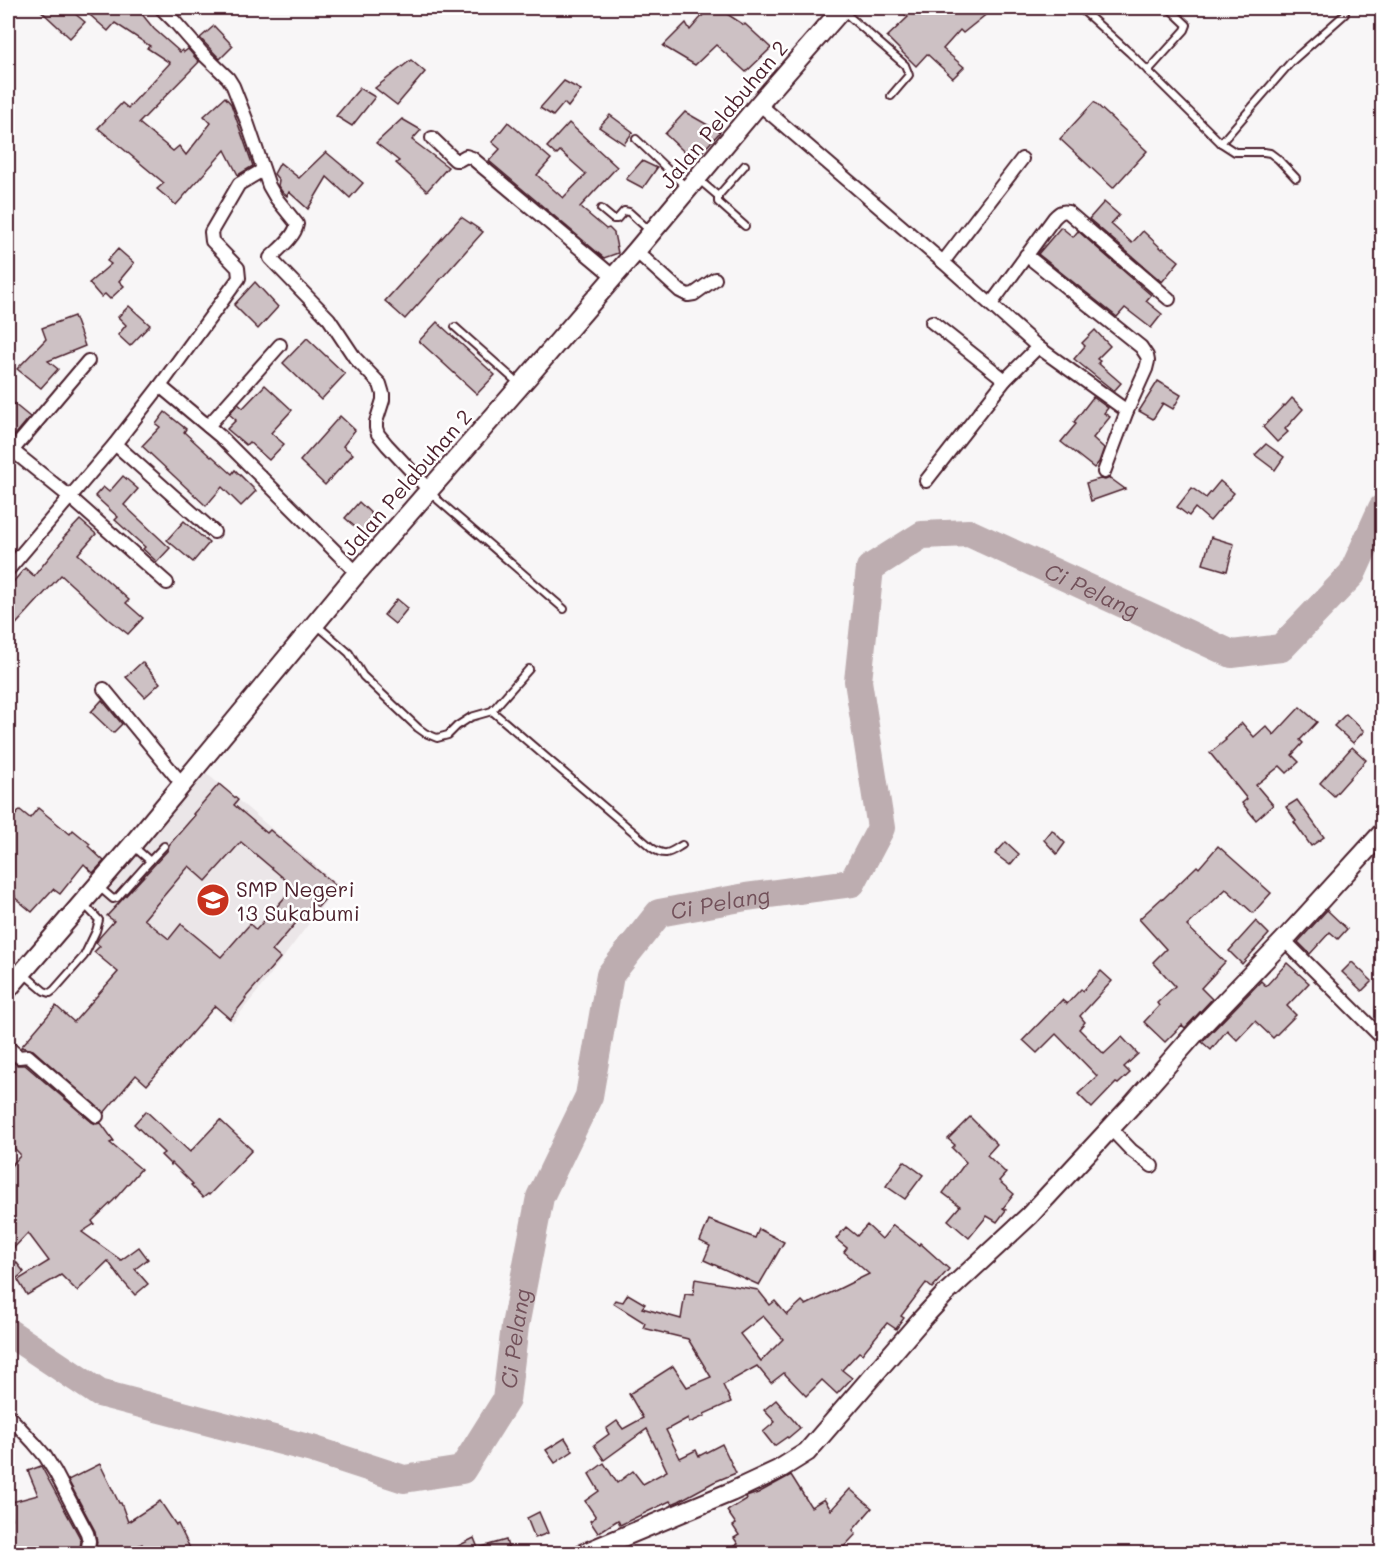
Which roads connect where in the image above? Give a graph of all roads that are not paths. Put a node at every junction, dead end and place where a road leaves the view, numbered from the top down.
1 (160, 8) edge
2 (1080, 8) edge
3 (1169, 8) edge
4 (843, 9) edge
5 (1345, 14) dead end
6 (1148, 71) junction
7 (891, 96) dead end
8 (759, 104) junction
9 (432, 138) dead end
10 (636, 138) dead end
11 (1221, 143) junction
12 (1022, 159) dead end
13 (745, 165) dead end
14 (263, 170) junction
15 (1296, 178) dead end
16 (693, 184) junction
17 (718, 196) junction
18 (601, 209) dead end
19 (745, 226) dead end
20 (652, 232) junction
21 (636, 251) junction
22 (1026, 255) junction
23 (944, 262) junction
24 (614, 277) junction
25 (715, 279) dead end
26 (1169, 299) dead end
27 (991, 304) junction
28 (932, 322) dead end
29 (455, 327) dead end
30 (280, 345) dead end
31 (1038, 347) junction
32 (88, 361) dead end
33 (1005, 380) junction
34 (160, 386) junction
35 (520, 386) junction
36 (1127, 411) junction
37 (208, 426) junction
38 (115, 444) junction
39 (10, 449) edge
40 (1104, 472) dead end
41 (926, 481) dead end
42 (429, 490) junction
43 (70, 497) junction
44 (214, 532) dead end
45 (8, 570) edge
46 (357, 573) junction
47 (167, 583) dead end
48 (564, 609) dead end
49 (314, 623) junction
50 (529, 669) dead end
51 (104, 689) dead end
52 (492, 711) junction
53 (183, 785) junction
54 (1383, 832) edge
55 (132, 845) junction
56 (682, 845) dead end
57 (164, 846) dead end
58 (150, 861) junction
59 (98, 885) junction
60 (82, 903) junction
61 (1284, 940) junction
62 (22, 973) junction
63 (8, 989) edge
64 (1383, 1038) edge
65 (8, 1047) edge
66 (97, 1116) dead end
67 (1110, 1128) junction
68 (1152, 1166) dead end
69 (8, 1415) edge
70 (87, 1554) edge
71 (582, 1554) edge

1 - 14 street
2 - 6 lane
3 - 6 lane
4 - 7 lane
4 - 8 main road, Jalan Pelabuhan 2
5 - 11 lane
6 - 11 lane
8 - 16 main road, Jalan Pelabuhan 2
8 - 23 street
9 - 24 street
10 - 16 lane
11 - 15 lane
12 - 23 street
13 - 17 lane
14 - 34 street
14 - 42 street
16 - 17 lane
16 - 20 main road, Jalan Pelabuhan 2
17 - 19 lane
18 - 20 lane
20 - 21 main road, Jalan Pelabuhan 2
21 - 24 main road, Jalan Pelabuhan 2
21 - 25 street
22 - 26 street
22 - 27 street
22 - 36 street
23 - 27 street
24 - 35 main road, Jalan Pelabuhan 2
27 - 31 street
28 - 33 street
29 - 35 lane
30 - 37 street
31 - 33 street
31 - 36 street
32 - 39 street
33 - 41 street
34 - 37 street
34 - 38 street
35 - 42 main road, Jalan Pelabuhan 2
36 - 40 street
37 - 46 street
38 - 43 street
38 - 44 street
39 - 43 street
42 - 46 main road, Jalan Pelabuhan 2
42 - 48 lane
43 - 45 street
43 - 47 street
46 - 49 main road, Jalan Pelabuhan 2
49 - 52 lane
49 - 53 main road, Jalan Pelabuhan 2
50 - 52 lane
51 - 53 street
52 - 56 lane
53 - 55 main road, Jalan Pelabuhan 2
54 - 61 main road
55 - 58 lane
55 - 59 main road, Jalan Pelabuhan 2
57 - 58 lane
58 - 59 lane
59 - 60 main road, Jalan Pelabuhan 2
60 - 62 main road, Jalan Pelabuhan 2
60 - 62 lane
61 - 64 street
61 - 67 main road
62 - 63 main road, Jalan Pelabuhan 2
65 - 66 street
67 - 68 street
67 - 71 main road
69 - 70 street

